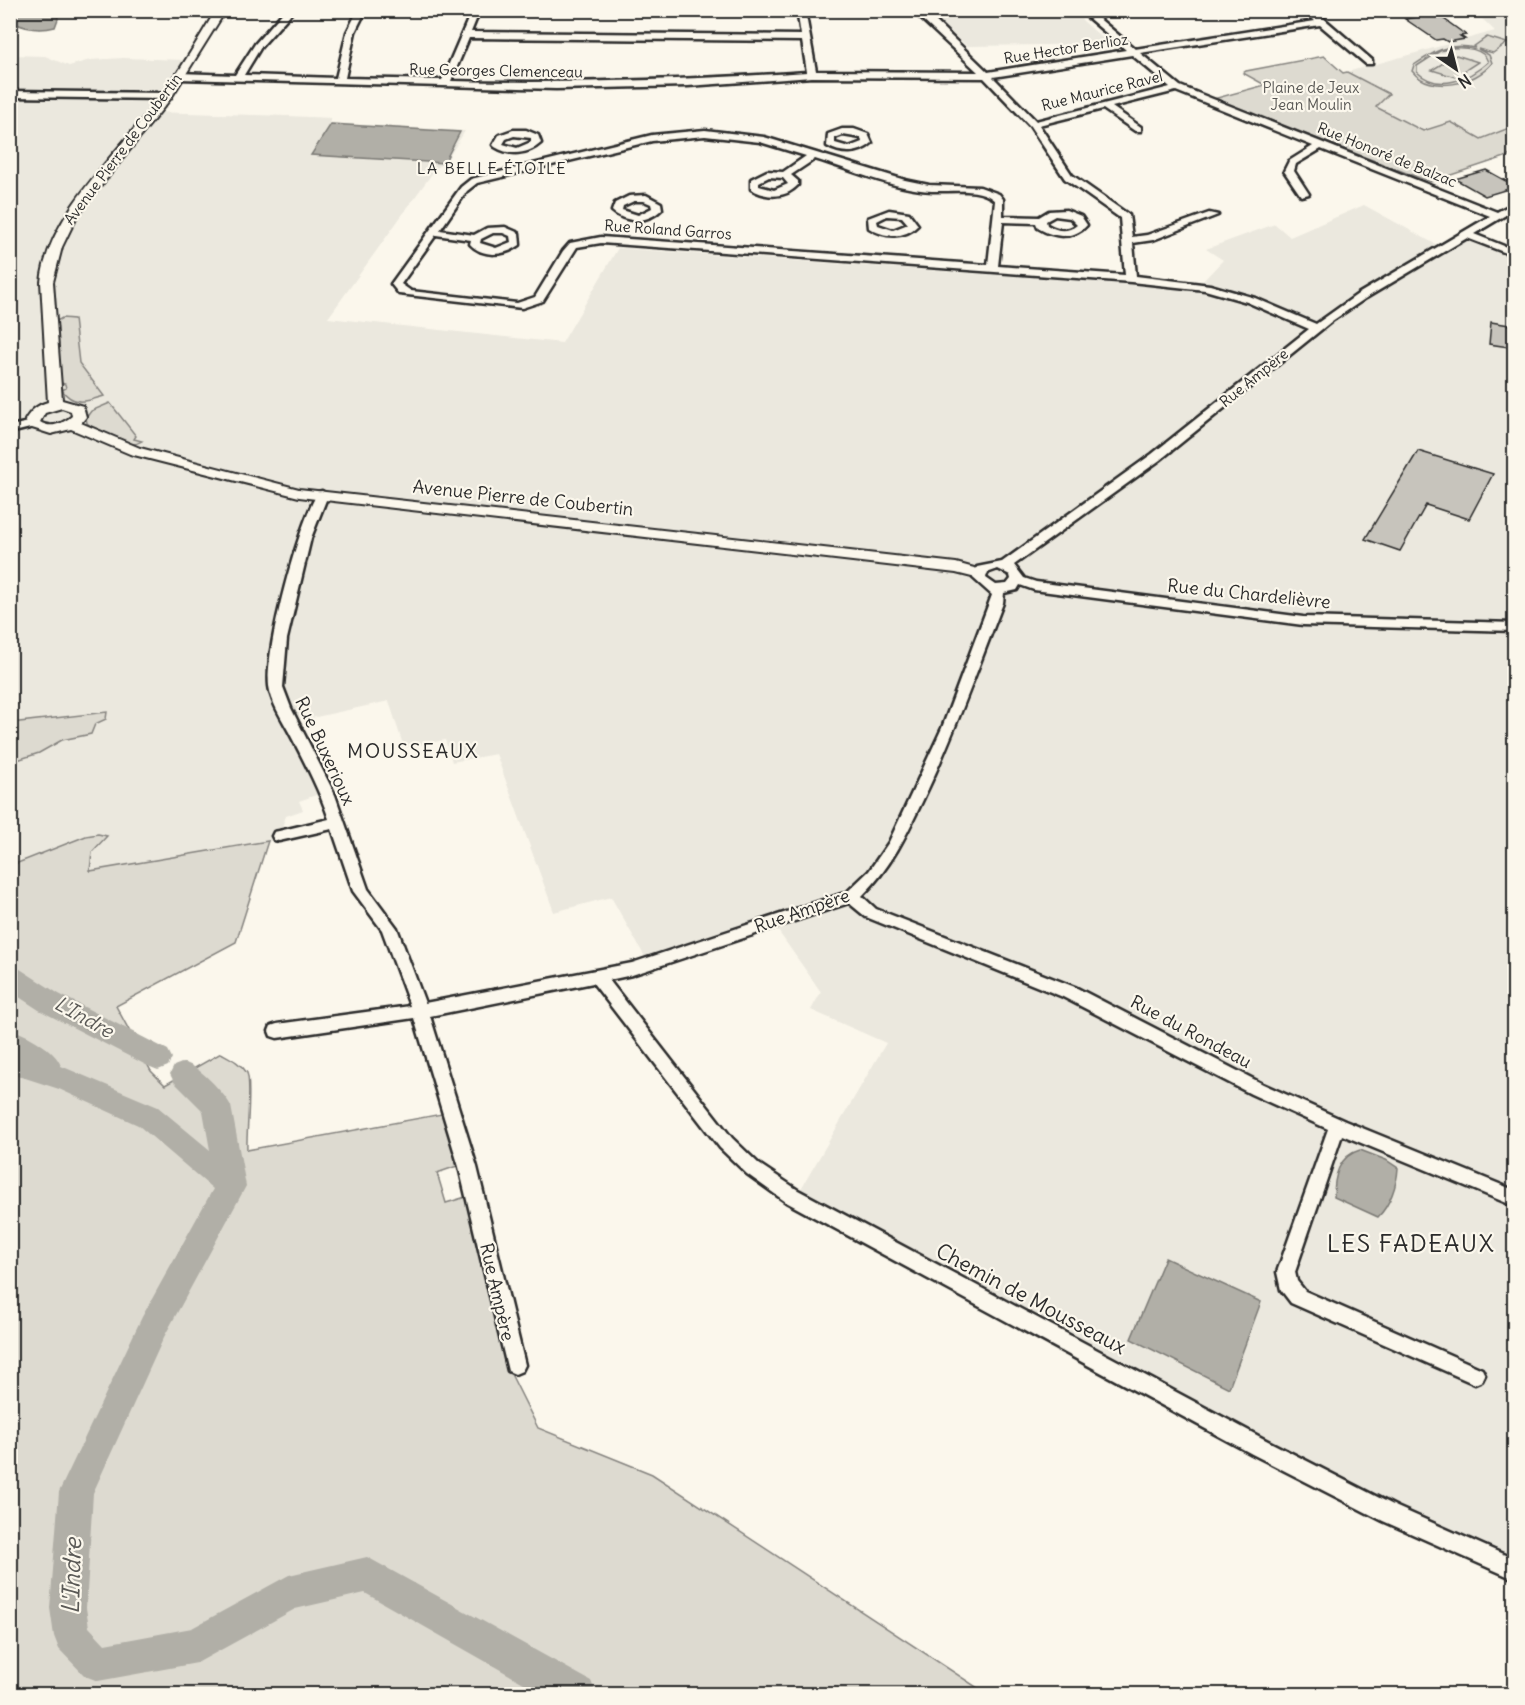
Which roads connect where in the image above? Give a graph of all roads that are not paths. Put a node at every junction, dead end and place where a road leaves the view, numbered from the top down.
1 (221, 10) edge
2 (291, 10) edge
3 (362, 10) edge
4 (476, 10) edge
5 (801, 10) edge
6 (920, 10) edge
7 (1083, 10) edge
8 (1308, 10) edge
9 (1322, 22) junction
10 (467, 34) junction
11 (807, 38) junction
12 (1134, 52) junction
13 (1369, 62) dead end
14 (812, 74) junction
15 (987, 75) junction
16 (179, 76) junction
17 (238, 78) junction
18 (340, 81) junction
19 (445, 84) junction
20 (1177, 88) junction
21 (10, 94) edge
22 (167, 96) junction
23 (1104, 106) junction
24 (1034, 124) junction
25 (1138, 129) dead end
26 (1321, 145) junction
27 (524, 150) dead end
28 (851, 150) dead end
29 (814, 155) junction
30 (538, 165) junction
31 (850, 166) junction
32 (785, 175) dead end
33 (1304, 194) dead end
34 (1515, 206) edge
35 (1213, 215) dead end
36 (1498, 216) junction
37 (998, 219) junction
38 (1041, 220) dead end
39 (433, 232) junction
40 (1467, 235) junction
41 (476, 238) dead end
42 (1128, 241) junction
43 (1515, 253) edge
44 (993, 269) junction
45 (1131, 279) junction
46 (1317, 328) junction
47 (56, 404) junction
48 (34, 424) junction
49 (71, 424) junction
50 (10, 430) edge
51 (322, 495) junction
52 (1005, 566) junction
53 (980, 574) junction
54 (1018, 580) junction
55 (996, 589) junction
56 (1515, 627) edge
57 (337, 823) junction
58 (279, 836) dead end
59 (852, 896) junction
60 (598, 977) junction
61 (420, 1011) junction
62 (277, 1031) dead end
63 (1339, 1126) junction
64 (1515, 1198) edge
65 (515, 1365) dead end
66 (1475, 1375) dead end
67 (1515, 1569) edge

1 - 16 street, Avenue Pierre de Coubertin
2 - 17 street
3 - 18 street
4 - 10 street
5 - 11 street
6 - 15 street
7 - 12 street, Rue Honoré de Balzac
8 - 9 street
9 - 12 street, Rue Hector Berlioz
9 - 13 street
10 - 11 street
10 - 19 street
11 - 14 street
12 - 15 street, Rue Hector Berlioz
12 - 20 street, Rue Honoré de Balzac
14 - 15 street, Rue Hector Berlioz
14 - 19 street, Rue Georges Clemenceau
15 - 24 street
16 - 17 street, Rue Georges Clemenceau
16 - 22 street, Avenue Pierre de Coubertin
17 - 18 street, Rue Georges Clemenceau
18 - 19 street, Rue Georges Clemenceau
20 - 23 street, Rue Maurice Ravel
20 - 26 street, Rue Honoré de Balzac
21 - 22 street
22 - 47 street, Avenue Pierre de Coubertin
23 - 24 street, Rue Maurice Ravel
23 - 25 street
24 - 42 street
26 - 33 street
26 - 36 street, Rue Honoré de Balzac
27 - 30 street
28 - 31 street
29 - 30 street, Rue Roland Garros
29 - 31 street, Rue Roland Garros
29 - 32 street
30 - 39 street, Rue Roland Garros
31 - 37 street, Rue Roland Garros
34 - 36 street, Rue Ampère
35 - 42 street
36 - 40 street, Rue Ampère
37 - 38 street
37 - 44 street, Rue Roland Garros
39 - 41 street
39 - 44 street, Rue Roland Garros
40 - 43 street
40 - 46 street, Rue Ampère
42 - 45 street
44 - 45 street, Rue Roland Garros
45 - 46 street, Rue Roland Garros
46 - 52 street, Rue Ampère
47 - 48 street
47 - 49 street
48 - 49 street
48 - 50 street
49 - 51 street, Avenue Pierre de Coubertin
51 - 53 street, Avenue Pierre de Coubertin
51 - 57 street, Rue Buxerioux
52 - 53 street
52 - 54 street
53 - 55 street
54 - 55 street
54 - 56 street, Rue du Chardelièvre
55 - 59 street, Rue Ampère
57 - 58 street
57 - 61 street, Rue Buxerioux
59 - 60 street, Rue Ampère
59 - 63 street, Rue du Rondeau
60 - 61 street, Rue Ampère
60 - 67 street, Chemin de Mousseaux
61 - 62 street, Rue Ampère
61 - 65 street, Rue Ampère
63 - 64 street, Rue du Rondeau
63 - 66 street

